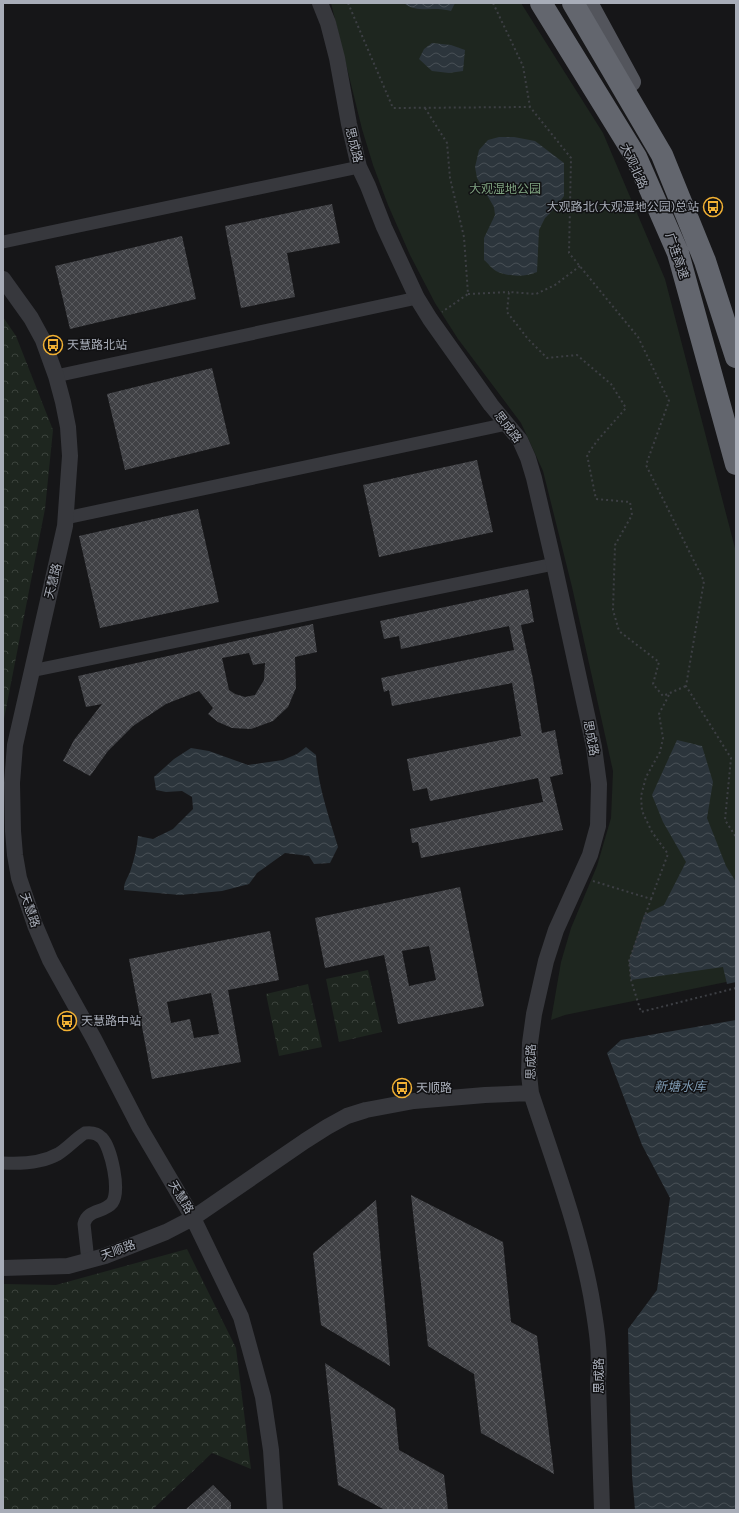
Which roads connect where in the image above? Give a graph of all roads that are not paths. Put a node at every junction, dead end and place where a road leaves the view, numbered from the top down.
1 (320, 3) edge
2 (541, 3) edge
3 (549, 3) edge
4 (573, 3) edge
5 (588, 3) edge
6 (622, 66) junction
7 (594, 81) junction
8 (640, 100) junction
9 (610, 114) junction
10 (360, 167) junction
11 (3, 242) edge
12 (3, 279) edge
13 (417, 298) junction
14 (736, 322) edge
15 (736, 357) edge
16 (56, 376) junction
17 (507, 424) junction
18 (736, 453) edge
19 (736, 464) edge
20 (66, 518) junction
21 (554, 564) junction
22 (31, 671) junction
23 (531, 1093) junction
24 (3, 1163) edge
25 (193, 1218) junction
26 (88, 1261) junction
27 (3, 1268) edge
28 (275, 1510) edge
29 (602, 1510) edge

1 - 10 street, 思成路
2 - 19 highway, 广连高速, bridge
3 - 7 main road, 大观北路
4 - 15 highway, 广连高速, bridge
5 - 6 main road
6 - 7 main road
6 - 8 main road
7 - 9 main road, 大观北路
8 - 9 main road
8 - 14 main road
9 - 18 main road, 大观北路
10 - 11 street
10 - 13 street, 思成路
12 - 16 street, 天慧路
13 - 16 street
13 - 17 street, 思成路
16 - 20 street, 天慧路
17 - 20 street
17 - 21 street, 思成路
20 - 22 street, 天慧路
21 - 22 street
21 - 23 street, 思成路
22 - 25 street, 天慧路
23 - 25 street, 天顺路
23 - 29 street, 思成路
24 - 26 street
25 - 26 street, 天顺路
25 - 28 street, 天慧路
26 - 27 street, 天顺路

